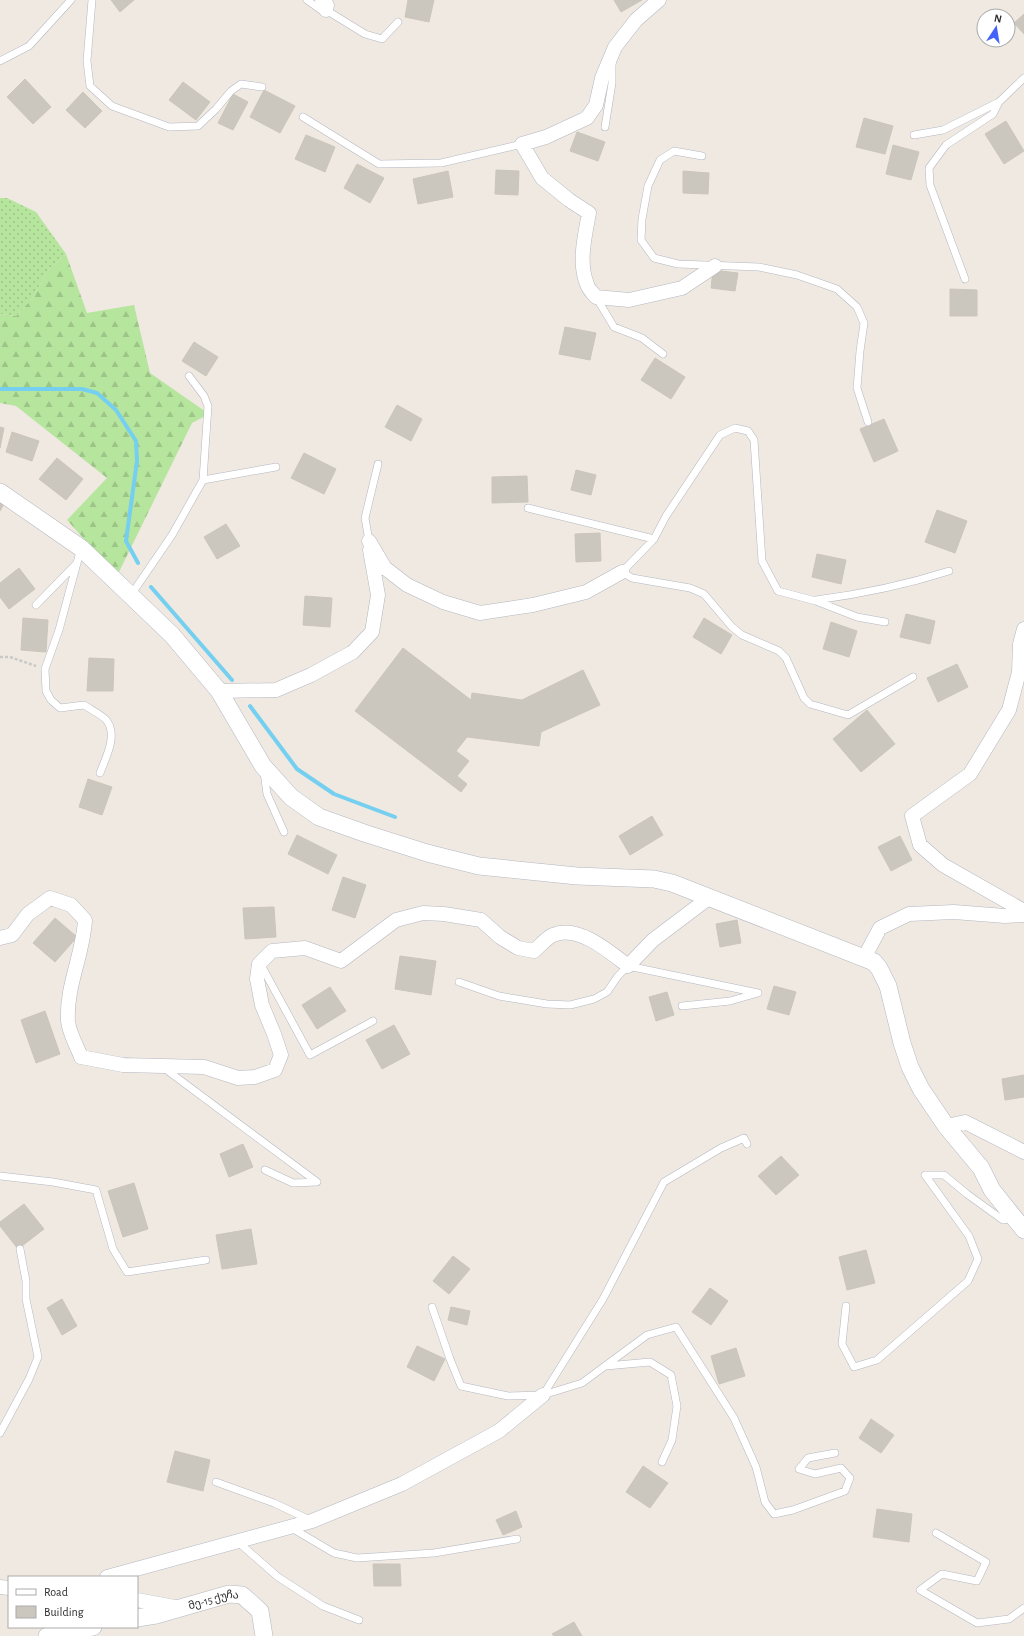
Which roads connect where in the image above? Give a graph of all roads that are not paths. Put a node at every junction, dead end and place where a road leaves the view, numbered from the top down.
1 (71, 0) edge
2 (92, 0) edge
3 (307, 0) edge
4 (658, 0) edge
5 (324, 5) edge
6 (398, 22) dead end
7 (612, 55) junction
8 (0, 61) edge
9 (1024, 78) edge
10 (262, 86) dead end
11 (999, 102) junction
12 (303, 117) dead end
13 (605, 127) dead end
14 (914, 135) dead end
15 (522, 144) junction
16 (702, 156) dead end
17 (715, 266) junction
18 (965, 279) dead end
19 (596, 297) junction
20 (663, 354) dead end
21 (188, 376) dead end
22 (868, 422) dead end
23 (378, 464) dead end
24 (276, 468) dead end
25 (203, 480) junction
26 (0, 492) edge
27 (528, 508) dead end
28 (654, 539) junction
29 (369, 541) junction
30 (79, 555) junction
31 (949, 571) dead end
32 (622, 572) junction
33 (130, 595) junction
34 (816, 600) junction
35 (36, 605) dead end
36 (885, 622) dead end
37 (1024, 629) edge
38 (913, 677) dead end
39 (219, 691) junction
40 (263, 766) junction
41 (100, 773) dead end
42 (284, 832) dead end
43 (710, 897) junction
44 (1024, 912) edge
45 (1024, 915) edge
46 (0, 938) edge
47 (864, 958) junction
48 (260, 964) junction
49 (628, 966) junction
50 (459, 982) dead end
51 (682, 1006) dead end
52 (373, 1022) dead end
53 (161, 1066) junction
54 (946, 1126) junction
55 (747, 1144) dead end
56 (1024, 1152) edge
57 (266, 1170) dead end
58 (0, 1176) edge
59 (1018, 1224) edge
60 (20, 1249) dead end
61 (206, 1260) dead end
62 (846, 1306) dead end
63 (432, 1307) dead end
64 (605, 1366) junction
65 (543, 1395) junction
66 (0, 1433) edge
67 (836, 1453) dead end
68 (662, 1462) dead end
69 (216, 1482) dead end
70 (312, 1521) junction
71 (290, 1527) junction
72 (936, 1533) dead end
73 (517, 1539) dead end
74 (238, 1542) junction
75 (111, 1576) edge
76 (138, 1600) edge
77 (180, 1608) junction
78 (1024, 1608) edge
79 (138, 1618) edge
80 (359, 1620) dead end
81 (88, 1628) edge
82 (263, 1634) edge
83 (47, 1636) edge

1 - 8 lane
2 - 10 lane
3 - 5 lane
4 - 7 street
5 - 6 lane
7 - 13 lane
7 - 15 street
9 - 11 lane
11 - 14 lane
11 - 18 lane
12 - 15 lane
15 - 19 street
16 - 17 lane
17 - 19 street
17 - 22 lane
19 - 20 lane
21 - 25 lane
23 - 29 lane
24 - 25 lane
25 - 33 lane
26 - 30 street
27 - 28 lane
28 - 32 lane
28 - 34 lane
29 - 32 street
29 - 39 street
30 - 33 street
30 - 35 lane
30 - 41 lane
31 - 34 lane
32 - 38 lane
33 - 39 street
34 - 36 lane
37 - 44 street
39 - 40 street
40 - 42 lane
40 - 43 street
43 - 47 street
43 - 49 street
45 - 47 street
46 - 53 street
47 - 54 street
48 - 49 street
48 - 52 lane
48 - 53 street
49 - 50 lane
49 - 51 lane
53 - 57 lane
54 - 56 street
54 - 59 street
55 - 65 lane
58 - 61 lane
59 - 62 lane
60 - 66 lane
63 - 65 lane
64 - 65 lane
64 - 67 lane
64 - 68 lane
65 - 70 street
69 - 70 lane
70 - 71 street
71 - 73 lane
71 - 74 street
72 - 78 lane
74 - 75 street
74 - 80 lane
76 - 77 street
77 - 79 street, მე-15 ქუჩა
77 - 82 street, მე-15 ქუჩა
81 - 83 street

